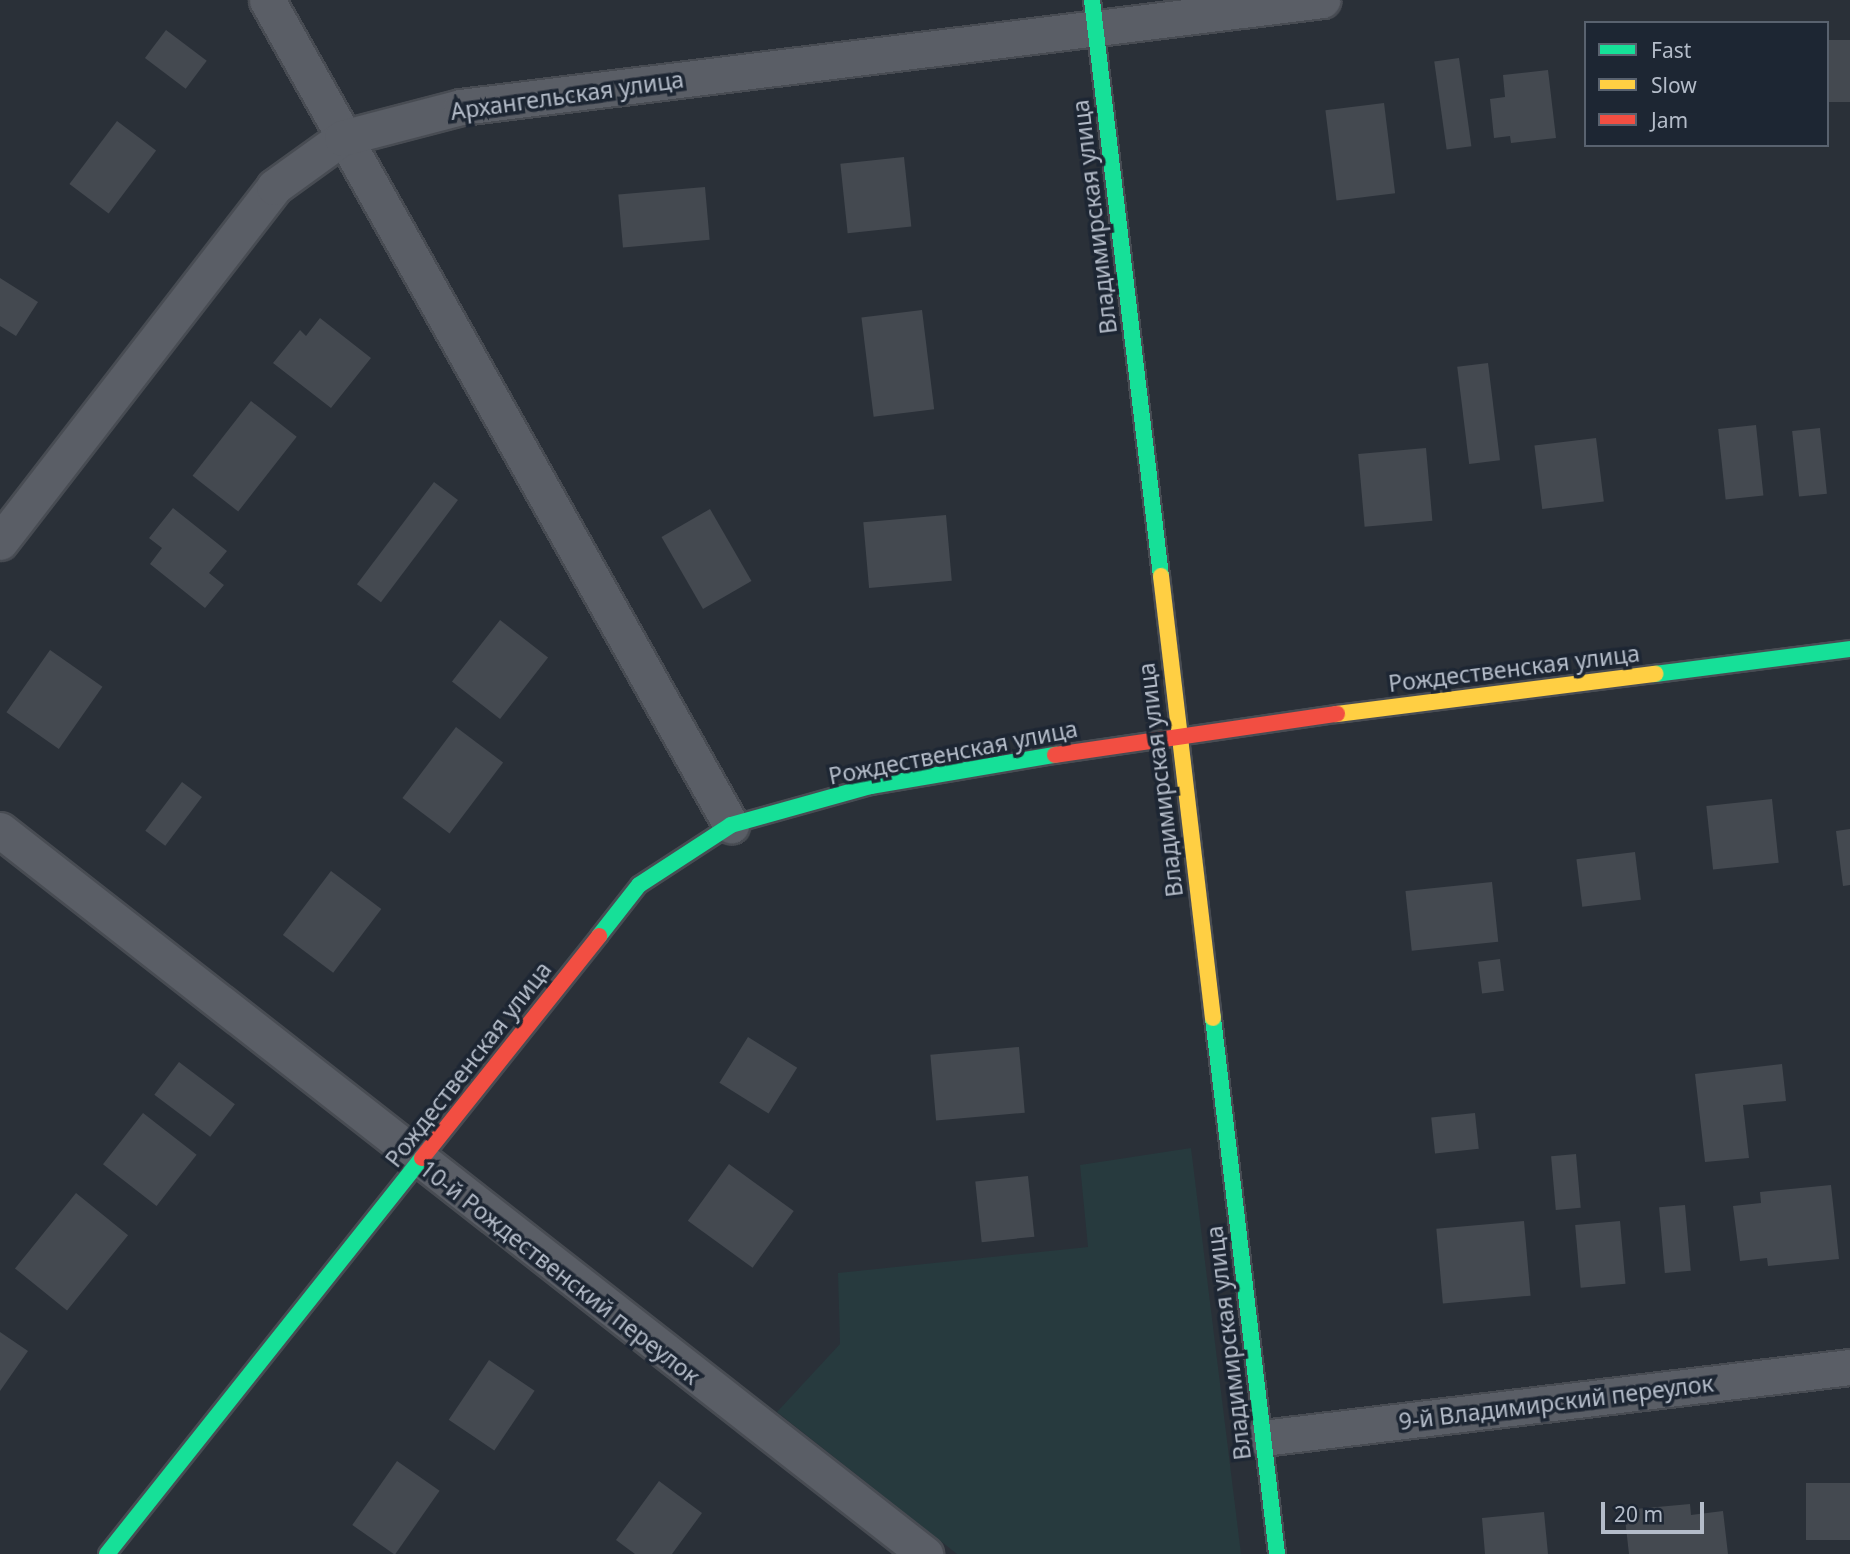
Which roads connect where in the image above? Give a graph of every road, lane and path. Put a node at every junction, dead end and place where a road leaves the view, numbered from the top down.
1 (267, 0) edge
2 (1322, 0) edge
3 (1093, 14) edge
4 (342, 138) junction
5 (0, 542) edge
6 (1850, 649) edge
7 (1178, 734) junction
8 (731, 825) junction
9 (0, 830) edge
10 (420, 1163) junction
11 (1850, 1367) edge
12 (1263, 1438) junction
13 (107, 1554) edge
14 (925, 1554) edge
15 (1278, 1554) edge

1 - 4 street
2 - 3 street, Архангельская улица
3 - 4 street, Архангельская улица
3 - 7 street, Владимирская улица
4 - 5 street, Архангельская улица
4 - 8 street
6 - 7 street, Рождественская улица
7 - 8 street, Рождественская улица
7 - 12 street, Владимирская улица
8 - 10 street, Рождественская улица
9 - 10 street, 10-й Рождественский переулок
10 - 13 street, Рождественская улица
10 - 14 street, 10-й Рождественский переулок
11 - 12 street, 9-й Владимирский переулок
12 - 15 street, Владимирская улица

